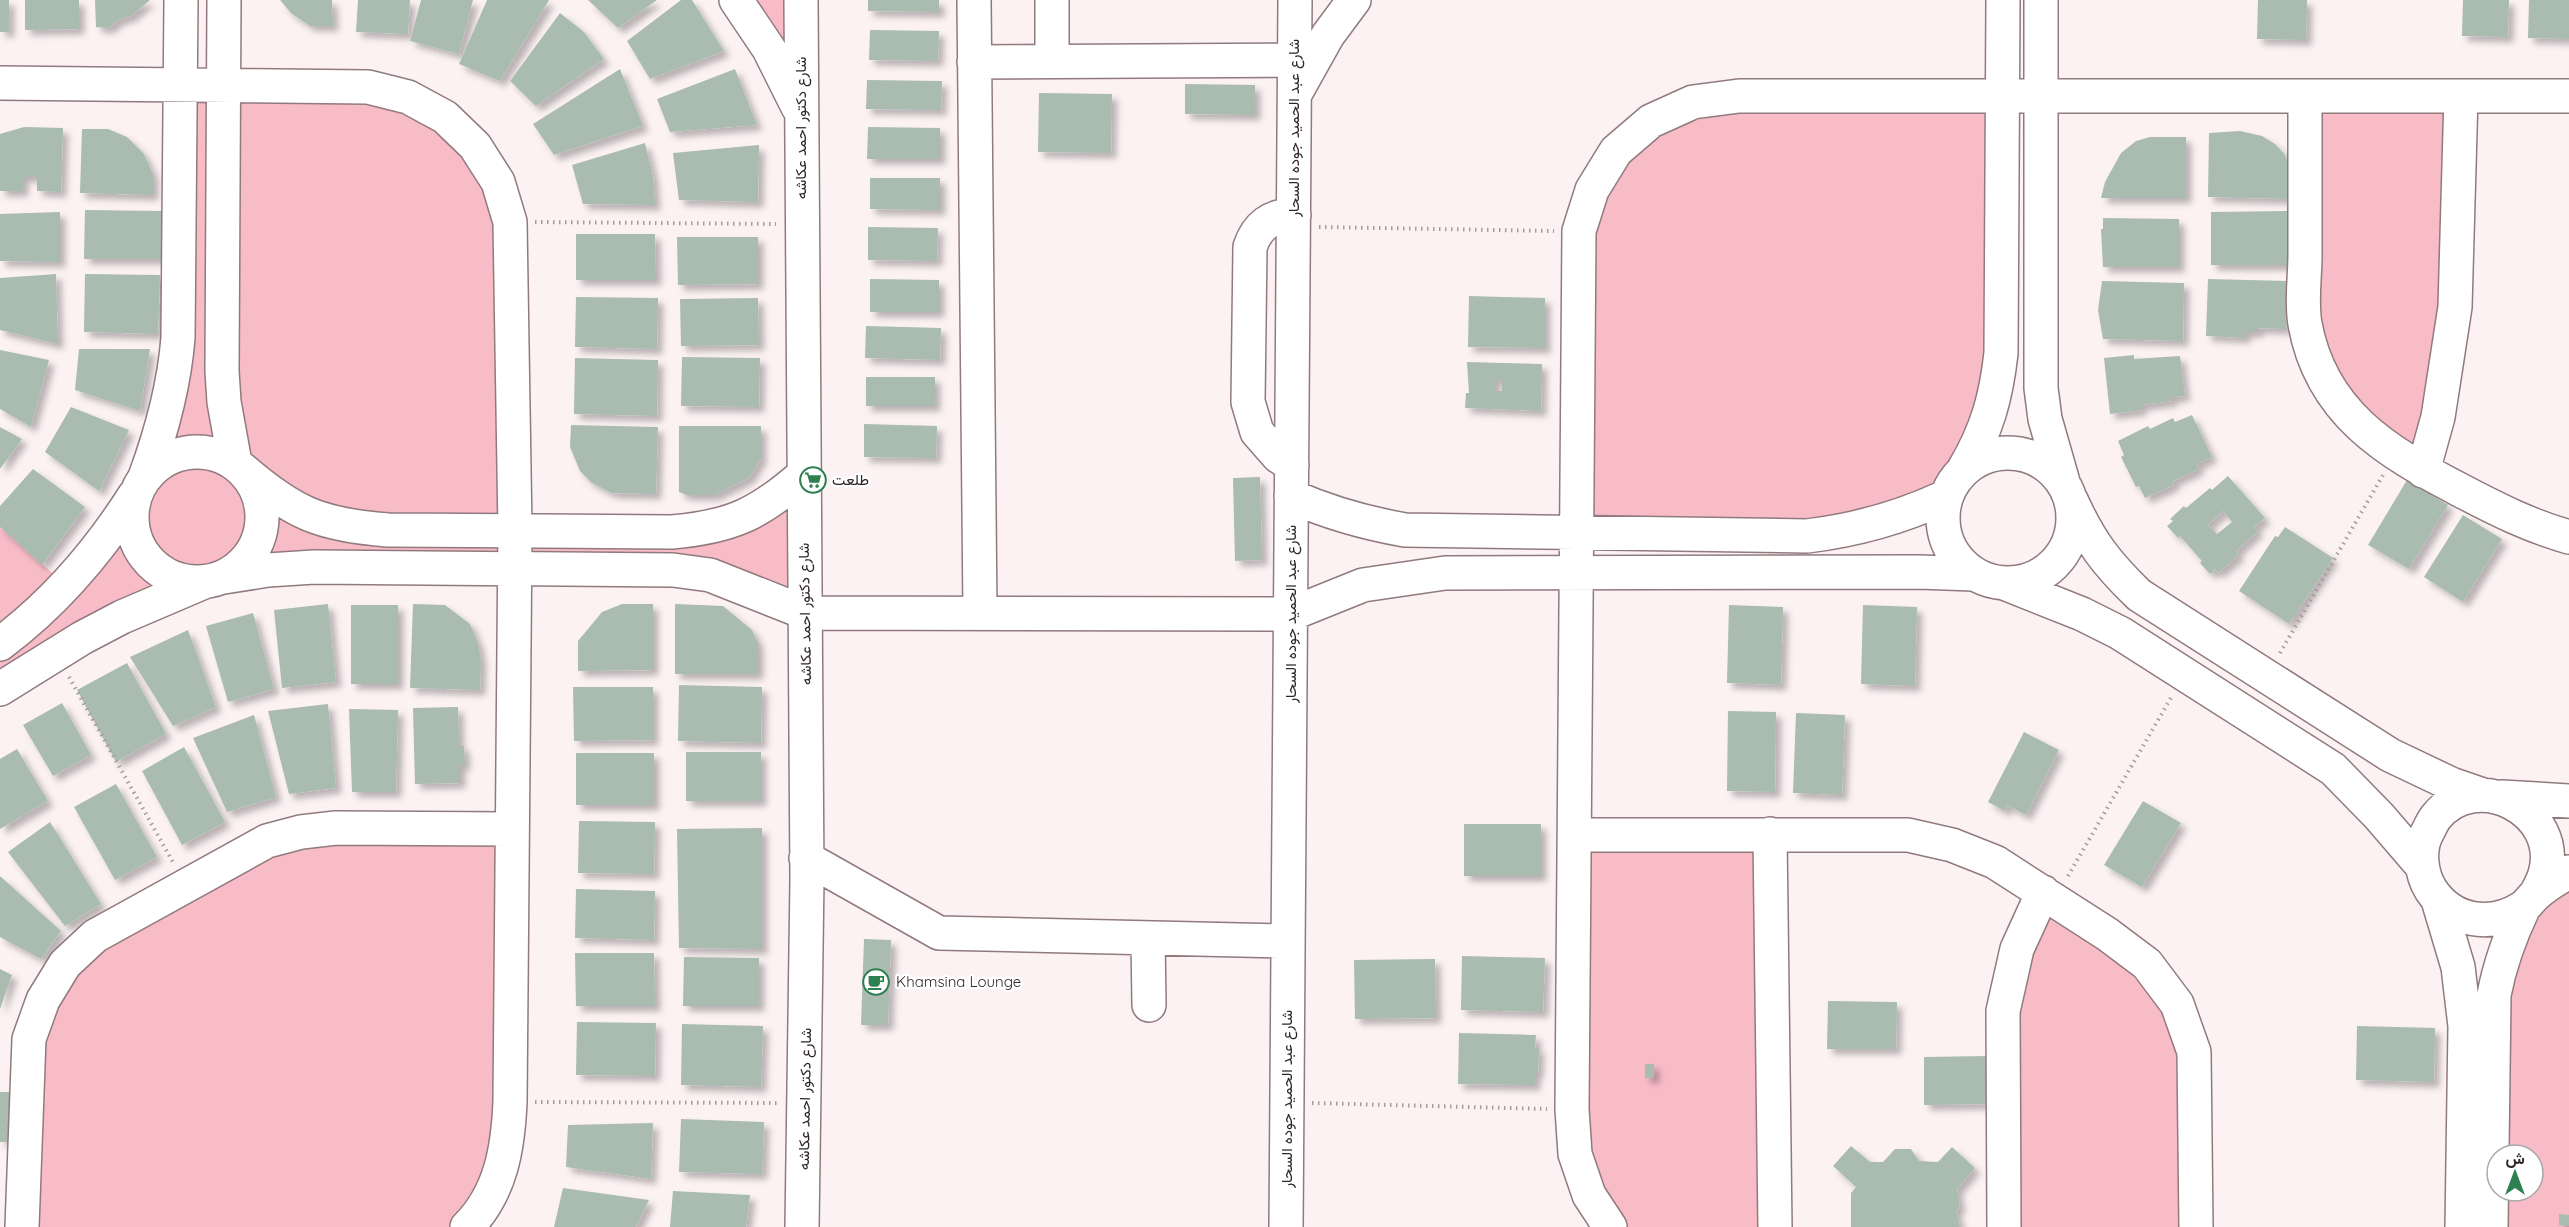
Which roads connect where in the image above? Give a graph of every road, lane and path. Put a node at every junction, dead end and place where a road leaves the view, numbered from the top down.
1 (181, 0) edge
2 (224, 0) edge
3 (736, 0) edge
4 (801, 0) edge
5 (974, 0) edge
6 (1052, 0) edge
7 (1295, 0) edge
8 (1354, 0) edge
9 (2003, 0) edge
10 (2041, 0) edge
11 (1294, 60) junction
12 (1052, 61) junction
13 (974, 62) junction
14 (0, 83) edge
15 (180, 85) junction
16 (224, 85) junction
17 (1294, 96) junction
18 (2002, 96) junction
19 (2041, 96) junction
20 (2305, 96) junction
21 (2461, 96) junction
22 (2569, 96) edge
23 (801, 114) junction
24 (1293, 221) junction
25 (510, 222) junction
26 (801, 224) junction
27 (1579, 231) junction
28 (2395, 454) junction
29 (238, 466) junction
30 (1964, 469) junction
31 (2423, 471) junction
32 (803, 475) junction
33 (1292, 480) junction
34 (140, 486) junction
35 (2067, 491) junction
36 (1946, 497) junction
37 (515, 531) junction
38 (1577, 533) junction
39 (2569, 537) edge
40 (514, 568) junction
41 (1576, 573) junction
42 (1973, 574) junction
43 (214, 580) junction
44 (2004, 583) junction
45 (806, 613) junction
46 (981, 613) junction
47 (1291, 615) junction
48 (0, 644) edge
49 (56, 656) junction
50 (2184, 674) junction
51 (2266, 676) junction
52 (0, 689) edge
53 (2492, 796) junction
54 (2569, 801) edge
55 (512, 829) junction
56 (1770, 834) junction
57 (1575, 835) junction
58 (806, 858) junction
59 (2422, 866) junction
60 (2569, 872) edge
61 (186, 885) junction
62 (2048, 896) junction
63 (2438, 900) junction
64 (2530, 901) junction
65 (1148, 938) junction
66 (1288, 940) junction
67 (1149, 1005) dead end
68 (510, 1102) junction
69 (1287, 1102) junction
70 (806, 1104) junction
71 (1572, 1110) junction
72 (801, 1222) edge
73 (1286, 1226) edge
74 (22, 1227) edge
75 (467, 1227) edge
76 (1610, 1227) edge
77 (1775, 1227) edge
78 (2004, 1227) edge
79 (2196, 1227) edge
80 (2462, 1227) edge
81 (2491, 1227) edge

1 - 15 street
2 - 16 street
3 - 23 street
4 - 23 street, شارع دكتور احمد عكاشه
5 - 13 street
6 - 12 street
7 - 11 street, شارع عبد الحميد جوده السحار
8 - 17 street
9 - 18 street
10 - 19 street
11 - 12 street
11 - 17 street, شارع عبد الحميد جوده السحار
12 - 13 street
13 - 46 street
14 - 15 street
15 - 16 street
15 - 34 street
16 - 25 street
16 - 29 street
17 - 24 street, شارع عبد الحميد جوده السحار
18 - 19 street
18 - 27 street
18 - 30 street
19 - 20 street
19 - 35 street
20 - 21 street
20 - 28 street
21 - 22 street
21 - 31 street
23 - 26 street, شارع دكتور احمد عكاشه
24 - 27 path
24 - 33 street, شارع عبد الحميد جوده السحار
24 - 33 street
25 - 26 path
25 - 37 street
26 - 32 street, شارع دكتور احمد عكاشه
27 - 38 street
28 - 31 street
28 - 51 path
29 - 34 street
29 - 37 street
29 - 43 street
30 - 35 street
30 - 36 street
31 - 39 street
32 - 37 street
32 - 45 street, شارع دكتور احمد عكاشه
33 - 38 street
33 - 47 street, شارع عبد الحميد جوده السحار
34 - 43 street
34 - 48 street
35 - 44 street
35 - 51 street
36 - 38 street
36 - 42 street
37 - 40 street
38 - 41 street
40 - 43 street
40 - 45 street
40 - 55 street
41 - 42 street
41 - 47 street
41 - 57 street
42 - 44 street
43 - 49 street
44 - 50 street
45 - 46 street
45 - 58 street, شارع دكتور احمد عكاشه
46 - 47 street
47 - 66 street, شارع عبد الحميد جوده السحار
49 - 52 street
49 - 61 path
50 - 59 street
50 - 62 path
51 - 53 street
53 - 54 street
53 - 59 street
53 - 64 street
55 - 61 street
55 - 68 street
56 - 57 street
56 - 62 street
56 - 77 street
57 - 71 street
58 - 65 street
58 - 70 street, شارع دكتور احمد عكاشه
59 - 63 street
60 - 64 street
61 - 74 street
62 - 78 street
62 - 79 street
63 - 64 street
63 - 80 street
64 - 81 street
65 - 66 street
65 - 67 street
66 - 69 street, شارع عبد الحميد جوده السحار
68 - 70 path
68 - 75 street
69 - 71 path
69 - 73 street, شارع عبد الحميد جوده السحار
70 - 72 street, شارع دكتور احمد عكاشه
71 - 76 street

